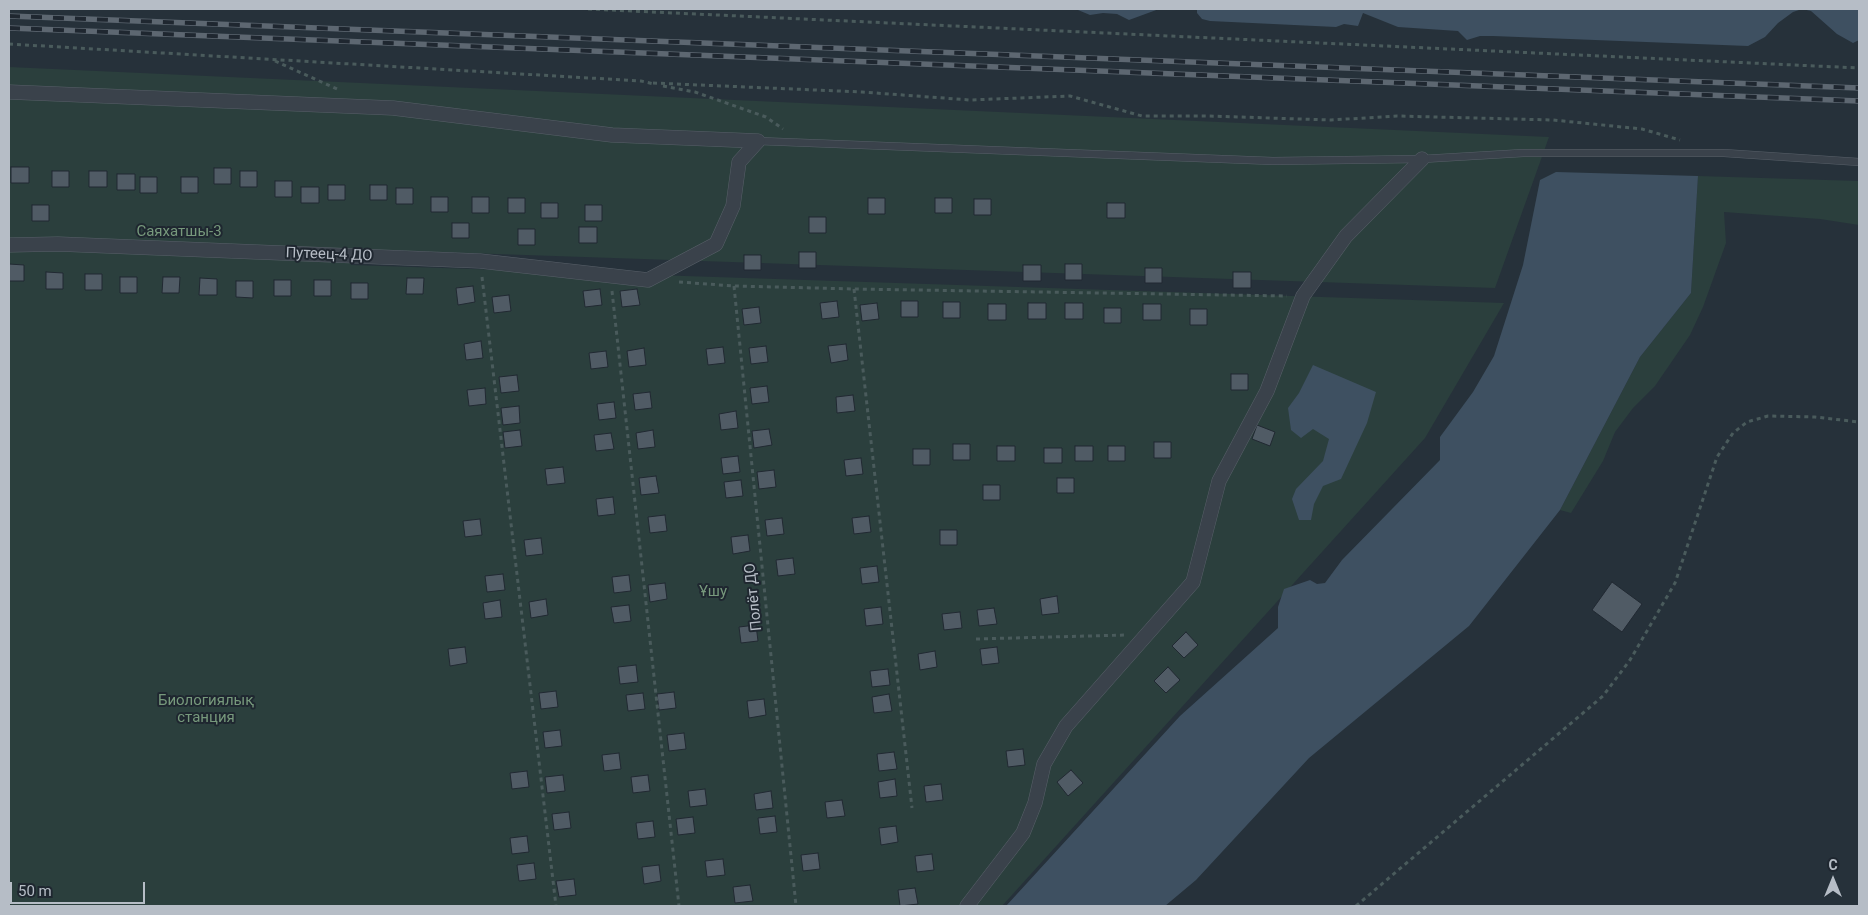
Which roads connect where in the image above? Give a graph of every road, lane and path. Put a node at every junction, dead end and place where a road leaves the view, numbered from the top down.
1 (588, 9) edge
2 (691, 9) edge
3 (690, 14) junction
4 (9, 44) edge
5 (272, 60) junction
6 (1859, 68) edge
7 (653, 84) junction
8 (342, 91) dead end
9 (9, 92) edge
10 (758, 141) junction
11 (1689, 142) dead end
12 (802, 143) junction
13 (1422, 159) junction
14 (1859, 162) edge
15 (9, 245) edge
16 (480, 261) junction
17 (611, 278) junction
18 (676, 282) dead end
19 (734, 286) junction
20 (854, 289) junction
21 (1303, 296) junction
22 (1859, 422) edge
23 (1146, 635) junction
24 (976, 639) dead end
25 (912, 808) dead end
26 (556, 906) edge
27 (679, 906) edge
28 (796, 906) edge
29 (967, 906) edge
30 (1356, 906) edge

1 - 3 path
2 - 3 path
3 - 6 path
4 - 5 path
5 - 7 path
5 - 8 path
7 - 11 path
7 - 12 path
9 - 10 street
10 - 12 lane
10 - 17 street, Путеец-4 ДО
12 - 13 lane
13 - 14 lane
13 - 21 street
15 - 16 street, Путеец-4 ДО
16 - 17 street, Путеец-4 ДО
16 - 26 path
17 - 27 path
18 - 19 path
19 - 20 path
19 - 28 path, Полёт ДО
20 - 21 path
20 - 25 path
21 - 23 street
22 - 30 path
23 - 24 path
23 - 29 street

